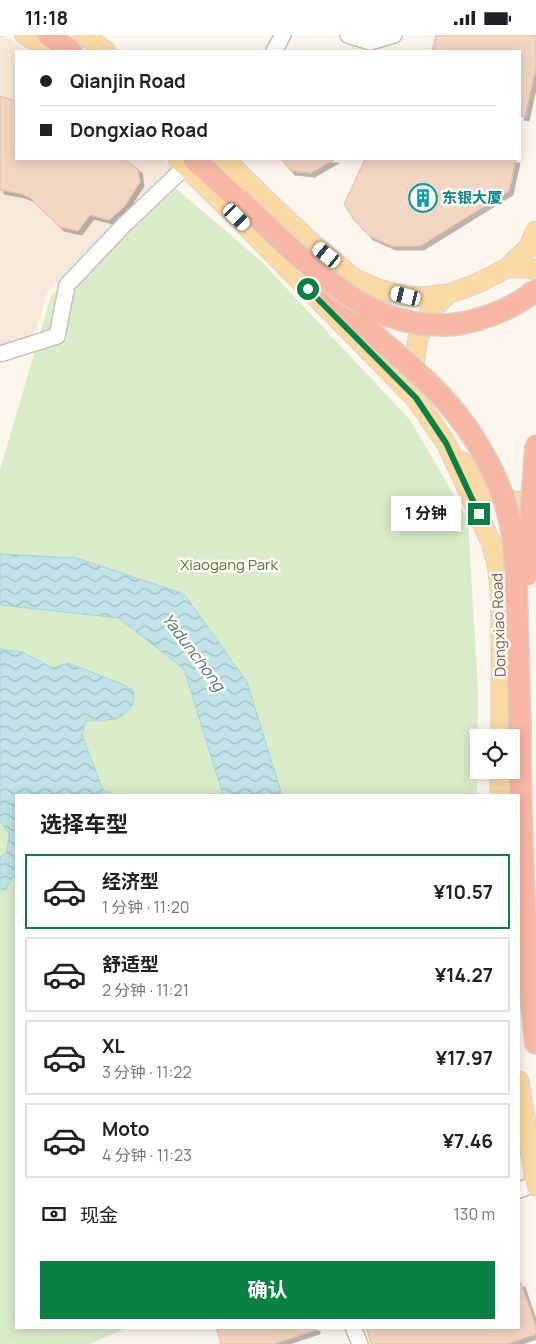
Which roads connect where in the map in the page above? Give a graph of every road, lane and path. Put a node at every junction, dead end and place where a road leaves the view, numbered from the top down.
1 (25, 35) edge
2 (48, 35) edge
3 (83, 35) edge
4 (283, 35) edge
5 (348, 35) edge
6 (394, 35) edge
7 (52, 50) edge
8 (70, 50) edge
9 (105, 50) edge
10 (275, 50) edge
11 (226, 160) edge
12 (186, 161) edge
13 (238, 199) junction
14 (536, 231) edge
15 (506, 268) junction
16 (536, 270) edge
17 (536, 290) edge
18 (448, 294) junction
19 (0, 355) edge
20 (416, 398) junction
21 (446, 443) junction
22 (536, 445) edge
23 (536, 502) edge
24 (510, 729) edge
25 (510, 729) edge
26 (511, 729) edge
27 (506, 779) edge
28 (511, 779) edge
29 (500, 794) edge
30 (513, 794) edge
31 (520, 854) edge
32 (536, 1043) edge
33 (520, 1087) edge
34 (536, 1185) edge
35 (520, 1189) edge
36 (355, 1329) edge
37 (360, 1344) edge

1 - 7 main road
2 - 8 highway
3 - 9 main road
4 - 10 street
5 - 6 street
11 - 18 main road
12 - 13 highway
12 - 19 street
12 - 20 main road
13 - 17 highway, bridge
13 - 24 highway, bridge
14 - 15 main road, Dongxiao Road
15 - 16 main road
15 - 18 main road, Dongxiao Road
18 - 20 main road, Dongxiao Road
20 - 21 main road, Dongxiao Road
21 - 23 main road
21 - 25 main road, Dongxiao Road
22 - 26 highway, bridge
27 - 29 main road
28 - 30 highway
31 - 32 highway
33 - 34 main road
34 - 35 street
36 - 37 street

